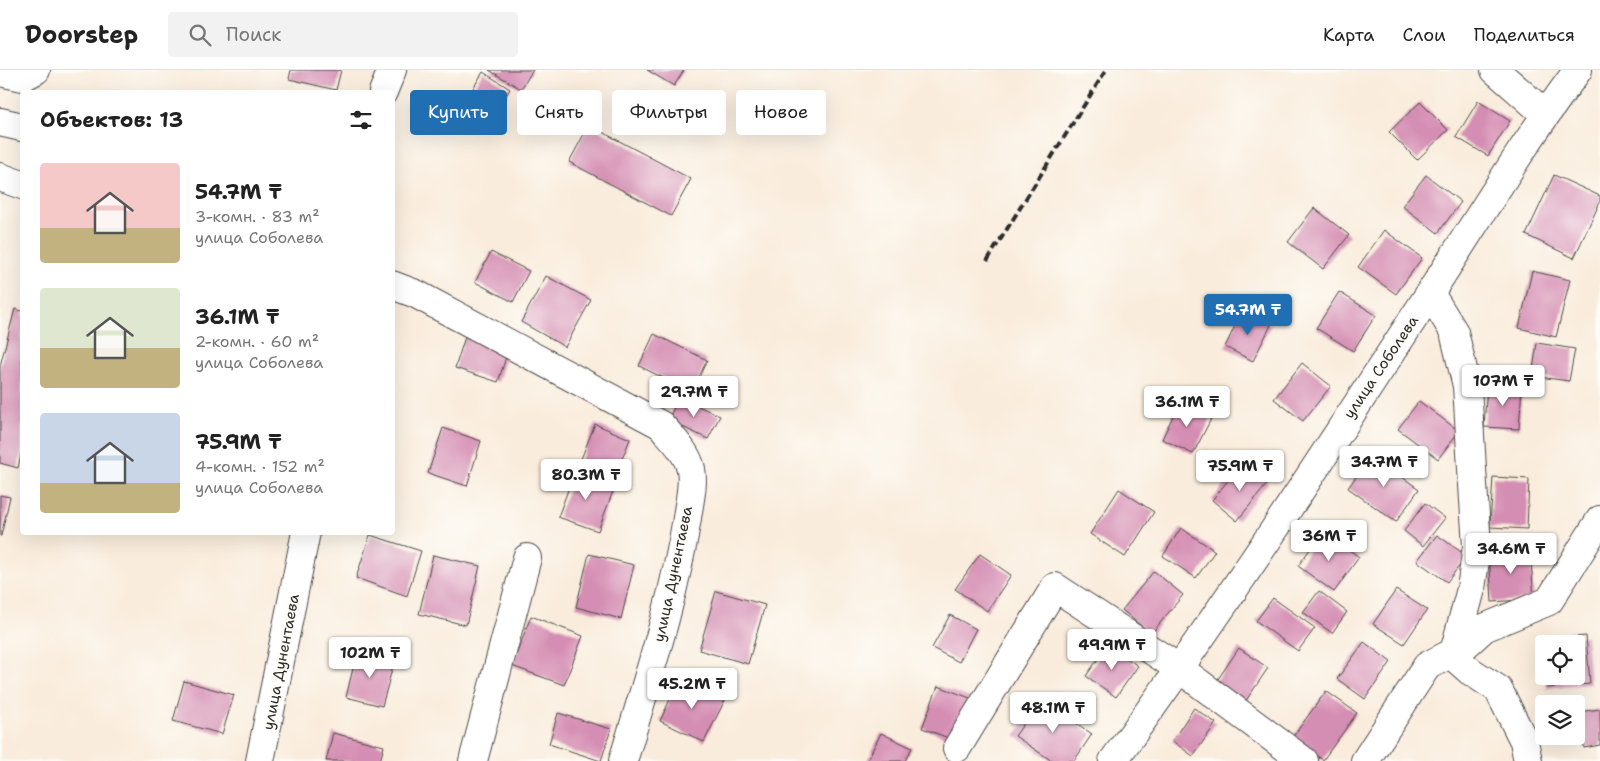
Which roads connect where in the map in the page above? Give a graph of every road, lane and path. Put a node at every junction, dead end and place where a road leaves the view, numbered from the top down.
1 (36, 70) edge
2 (392, 70) edge
3 (1495, 70) edge
4 (1578, 70) edge
5 (0, 72) edge
6 (384, 90) edge
7 (1546, 114) junction
8 (0, 122) edge
9 (20, 127) edge
10 (0, 177) edge
11 (20, 184) edge
12 (395, 286) edge
13 (1430, 293) junction
14 (1600, 520) edge
15 (305, 535) edge
16 (527, 558) dead end
17 (1453, 656) junction
18 (1180, 669) junction
19 (957, 748) dead end
20 (260, 761) edge
21 (473, 761) edge
22 (623, 761) edge
23 (1113, 761) edge
24 (1304, 761) edge
25 (1365, 761) edge
26 (1528, 761) edge

1 - 5 street
2 - 6 street
3 - 7 street
4 - 7 street, улица Соболева
7 - 13 street, улица Соболева
8 - 9 street
10 - 11 street
12 - 22 street, улица Дунентаева
13 - 17 street
13 - 18 street, улица Соболева
14 - 17 street
15 - 20 street, улица Дунентаева
16 - 21 street
17 - 25 street
17 - 26 street
18 - 19 street
18 - 23 street, улица Соболева
18 - 24 street

